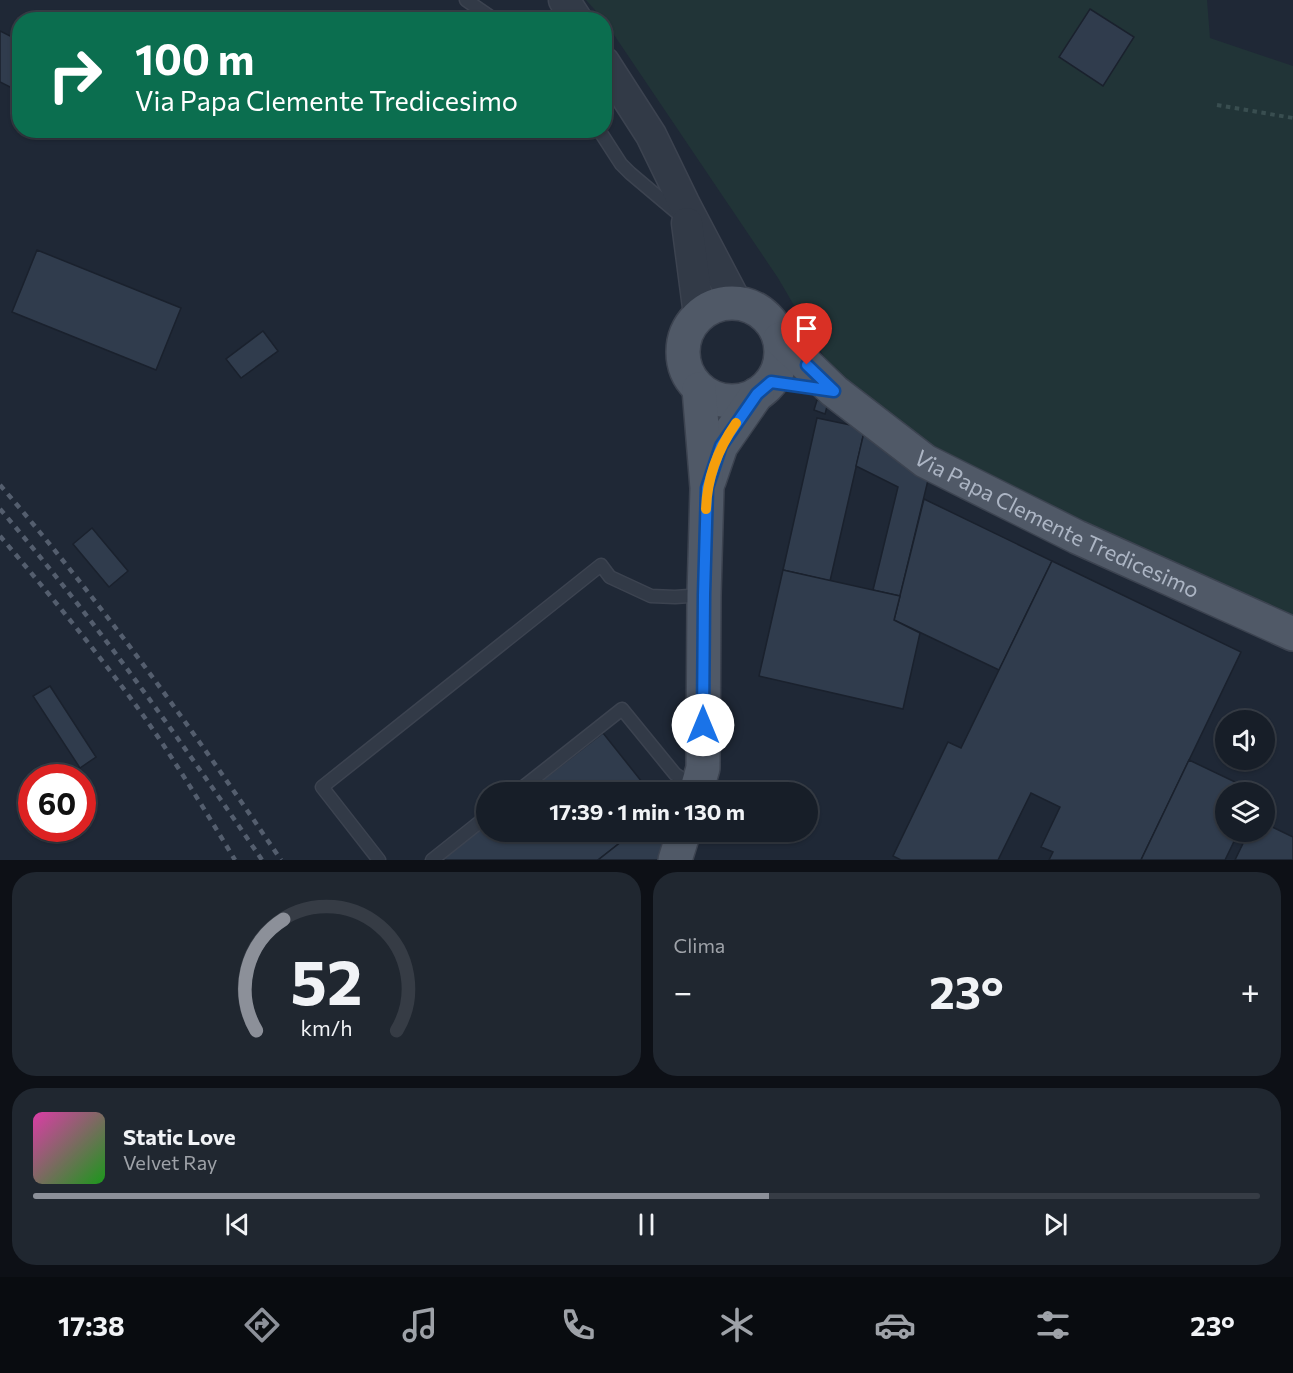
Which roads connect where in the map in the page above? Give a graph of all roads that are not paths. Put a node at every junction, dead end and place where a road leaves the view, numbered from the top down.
1 (466, 0) edge
2 (483, 12) edge
3 (612, 74) edge
4 (604, 138) edge
5 (686, 213) junction
6 (736, 302) junction
7 (699, 315) junction
8 (780, 339) junction
9 (764, 388) junction
10 (699, 389) junction
11 (834, 391) junction
12 (707, 488) junction
13 (704, 595) junction
14 (1293, 634) edge
15 (530, 782) edge
16 (685, 782) edge
17 (699, 782) edge
18 (476, 825) edge
19 (681, 842) edge
20 (378, 860) edge
21 (432, 860) edge
22 (675, 860) edge

1 - 2 lane
3 - 5 street
4 - 5 lane
5 - 6 street
5 - 7 street
6 - 7 main road
6 - 8 main road
7 - 10 main road
8 - 9 main road
8 - 11 main road, Via Papa Clemente Tredicesimo
9 - 10 main road
9 - 11 main road, Via Papa Clemente Tredicesimo
9 - 12 main road
10 - 12 main road
11 - 14 main road, Via Papa Clemente Tredicesimo
12 - 13 main road
13 - 17 main road
13 - 20 lane
15 - 16 lane
18 - 21 lane
19 - 22 main road

